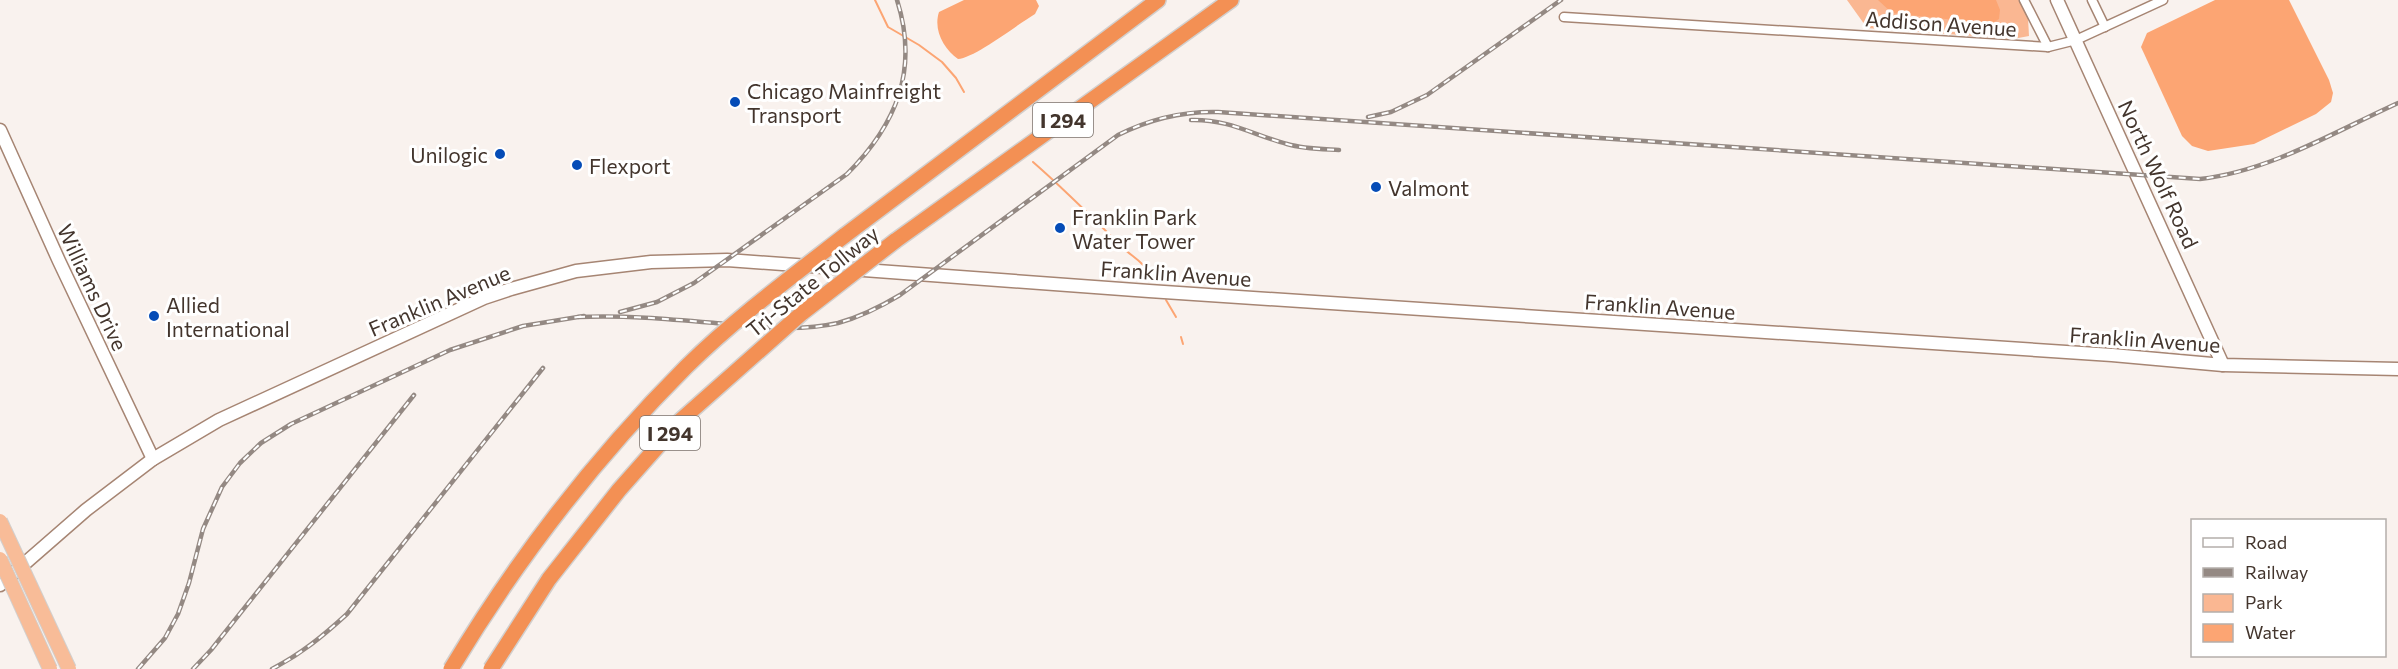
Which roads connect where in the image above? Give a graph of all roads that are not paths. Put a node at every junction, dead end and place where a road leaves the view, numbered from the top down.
1 (1158, 0) edge
2 (1231, 0) edge
3 (2024, 0) edge
4 (2057, 0) edge
5 (2092, 0) edge
6 (2163, 0) edge
7 (1564, 17) dead end
8 (2105, 27) junction
9 (2076, 40) junction
10 (2048, 47) junction
11 (0, 130) edge
12 (2223, 365) junction
13 (2398, 369) edge
14 (153, 459) junction
15 (0, 521) edge
16 (0, 559) edge
17 (0, 585) edge
18 (50, 669) edge
19 (69, 669) edge
20 (451, 669) edge
21 (491, 669) edge

1 - 20 highway, Tri-State Tollway / I 294, bridge
2 - 21 highway, Tri-State Tollway / I 294, bridge
3 - 10 street
4 - 9 main road, North Wolf Road
5 - 8 street
6 - 8 street, Addison Avenue
7 - 10 street, Addison Avenue
8 - 9 street, Addison Avenue
9 - 10 street, Addison Avenue
9 - 12 main road, North Wolf Road
11 - 14 main road, Williams Drive
12 - 13 main road, Franklin Avenue
12 - 14 main road, Franklin Avenue
14 - 17 main road, Franklin Avenue
15 - 19 main road, bridge
16 - 18 main road, bridge

